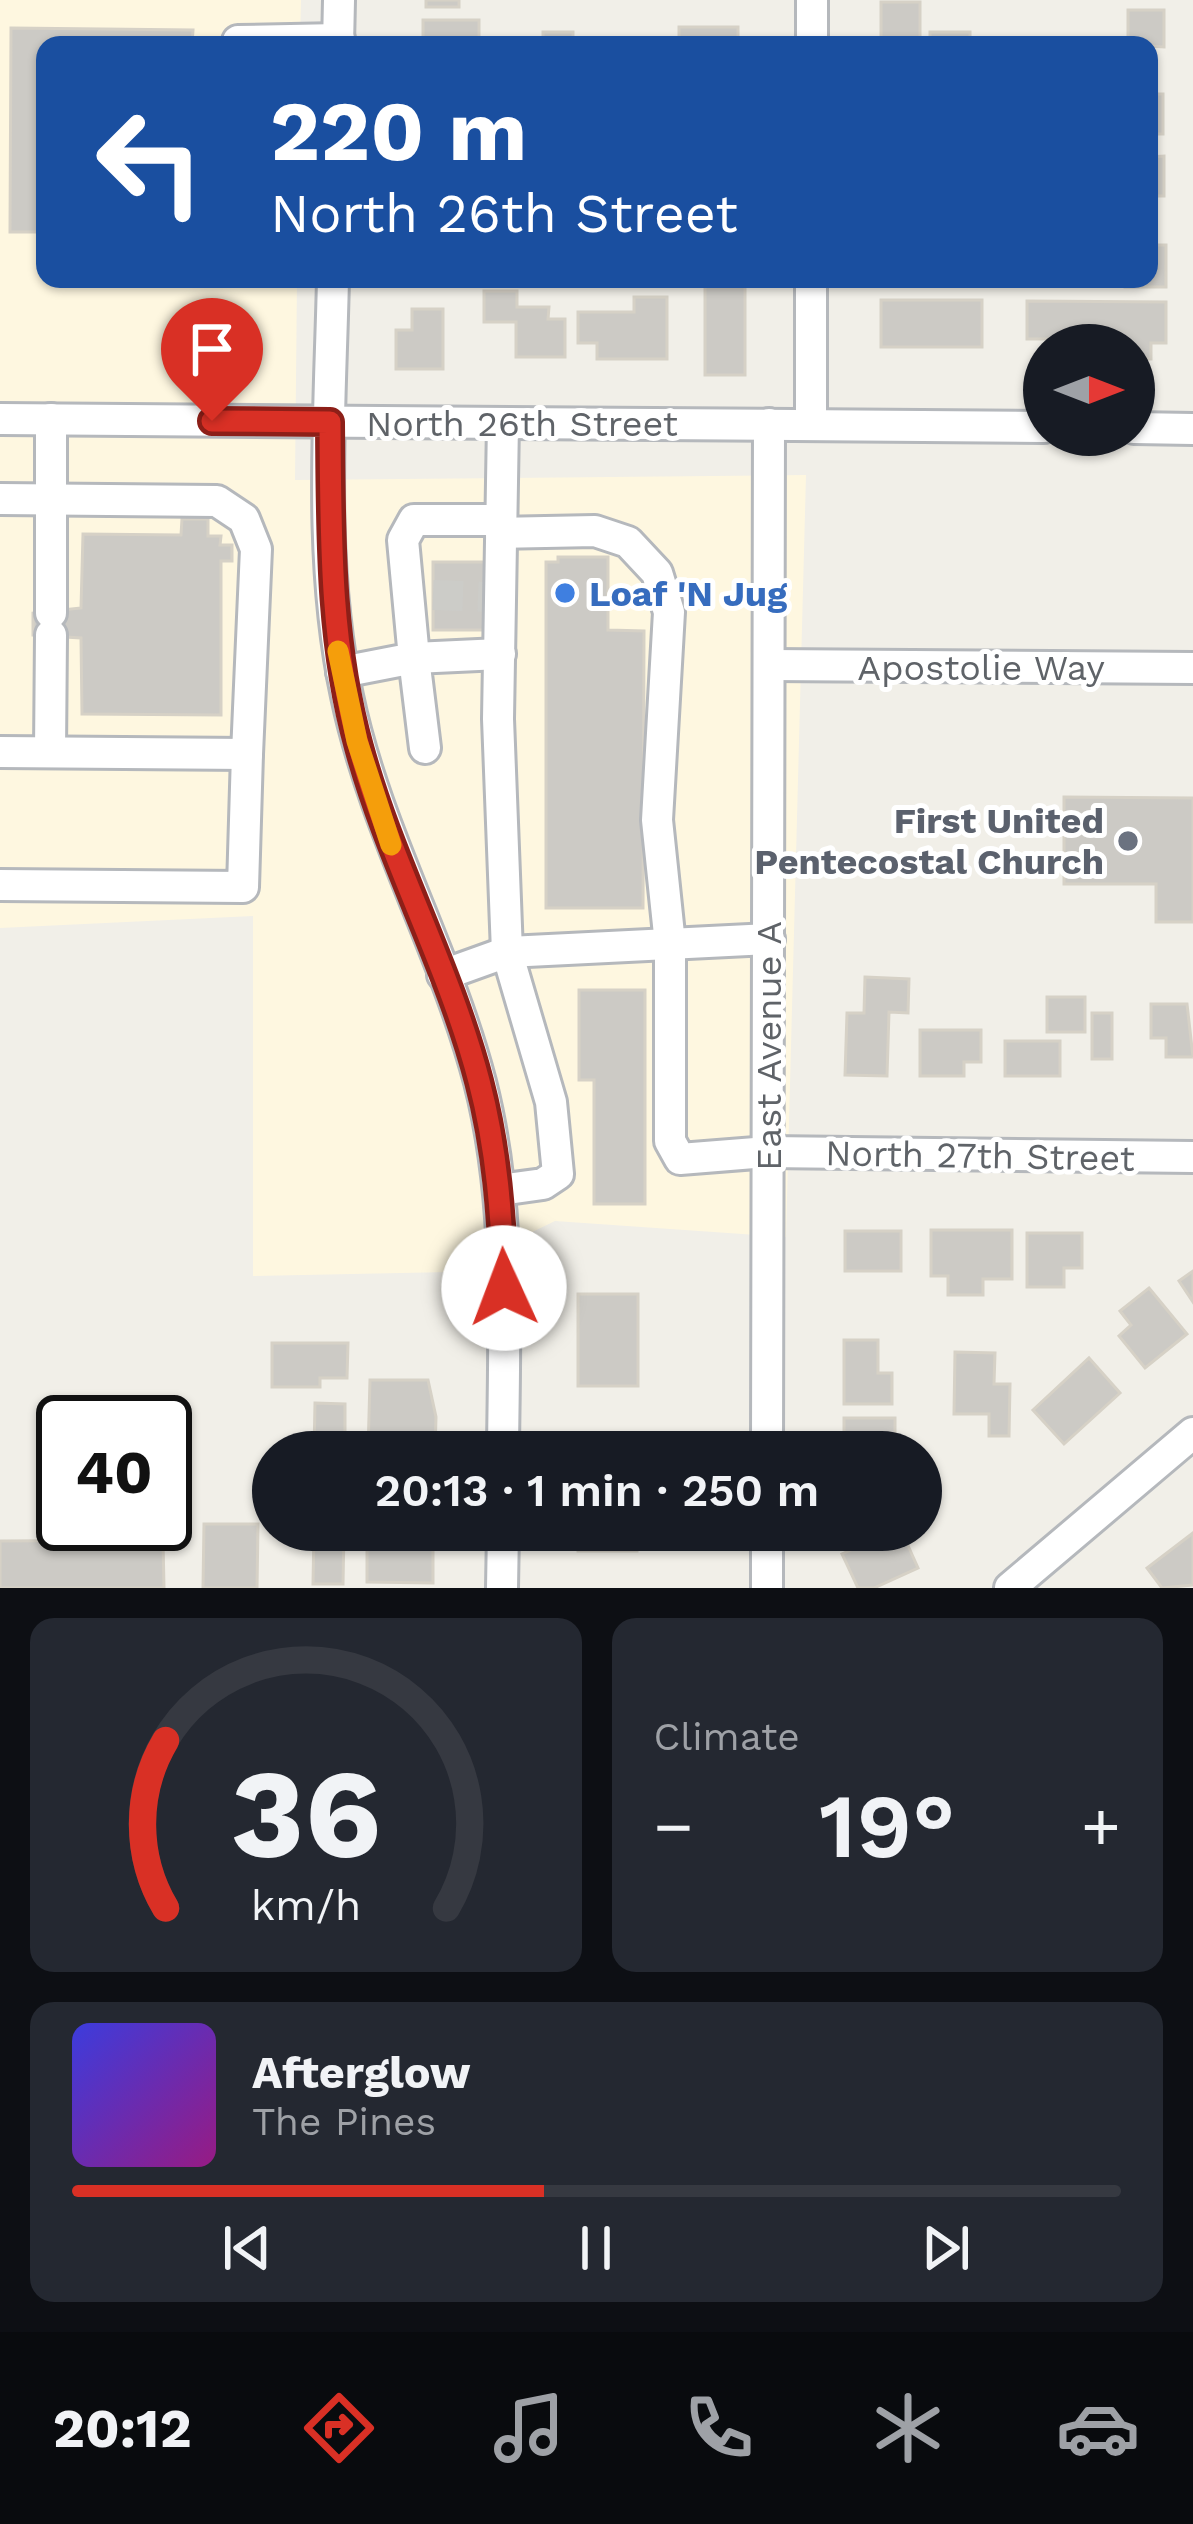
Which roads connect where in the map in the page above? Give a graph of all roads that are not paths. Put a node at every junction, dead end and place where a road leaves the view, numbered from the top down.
1 (339, 0) edge
2 (812, 0) edge
3 (338, 36) edge
4 (812, 36) edge
5 (333, 288) edge
6 (811, 288) edge
7 (0, 419) edge
8 (51, 419) junction
9 (330, 422) junction
10 (503, 423) junction
11 (769, 424) junction
12 (811, 424) junction
13 (1023, 427) edge
14 (1155, 428) edge
15 (1193, 429) edge
16 (52, 499) junction
17 (0, 500) edge
18 (501, 527) junction
19 (500, 654) junction
20 (414, 658) junction
21 (770, 665) junction
22 (1193, 668) edge
23 (342, 672) junction
24 (425, 748) dead end
25 (50, 751) junction
26 (0, 752) edge
27 (248, 754) junction
28 (0, 885) edge
29 (769, 939) junction
30 (670, 944) junction
31 (507, 952) junction
32 (443, 975) junction
33 (768, 1152) junction
34 (1193, 1157) edge
35 (500, 1190) junction
36 (503, 1431) edge
37 (767, 1431) edge
38 (1193, 1433) edge
39 (502, 1551) edge
40 (767, 1551) edge
41 (502, 1588) edge
42 (767, 1588) edge
43 (1010, 1588) edge

1 - 3 street
2 - 4 street
5 - 9 street
6 - 12 street
7 - 8 street, North 26th Street
8 - 9 street, North 26th Street
8 - 16 street
9 - 10 street, North 26th Street
9 - 23 street
10 - 11 street, North 26th Street
10 - 18 street
11 - 12 street, North 26th Street
11 - 21 street, East Avenue A
12 - 13 street, North 26th Street
14 - 15 street
16 - 17 street
16 - 25 street
16 - 27 street
18 - 19 street
18 - 20 street
18 - 30 street
19 - 20 street
19 - 31 street
20 - 23 street
20 - 24 street
21 - 22 street, Apostolie Way
21 - 29 street, East Avenue A
23 - 32 street
25 - 26 street
25 - 27 street
27 - 28 street
29 - 30 street
29 - 33 street, East Avenue A
30 - 31 street
30 - 33 street, North 27th Street
31 - 32 street
31 - 35 street
32 - 35 street
33 - 34 street, North 27th Street
33 - 37 street, East Avenue A
35 - 36 street
38 - 43 street
39 - 41 street
40 - 42 street

